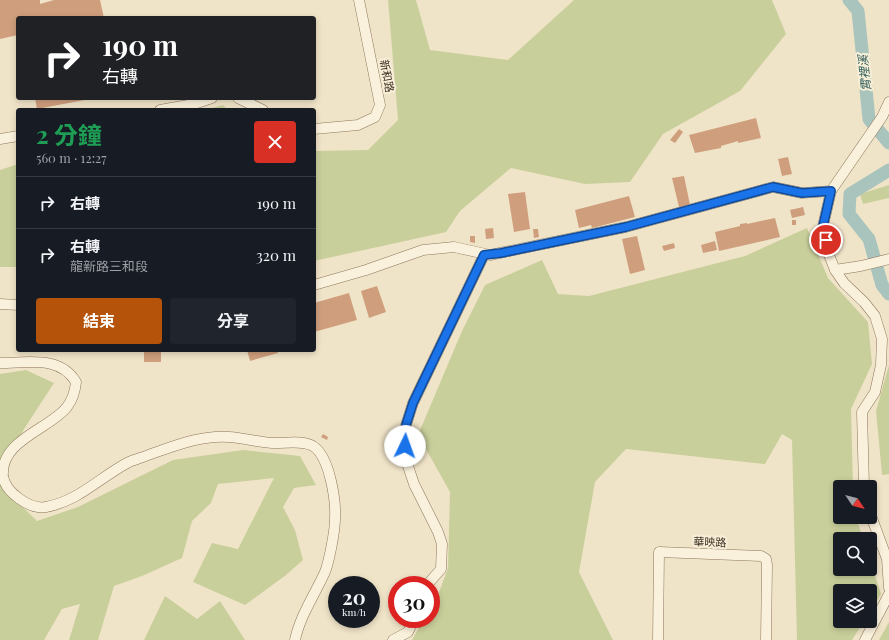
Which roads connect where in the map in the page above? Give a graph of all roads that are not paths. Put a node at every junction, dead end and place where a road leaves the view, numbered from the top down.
1 (359, 0) edge
2 (206, 100) edge
3 (242, 100) edge
4 (889, 102) edge
5 (171, 108) edge
6 (259, 108) edge
7 (316, 129) edge
8 (16, 136) edge
9 (0, 139) edge
10 (831, 191) junction
11 (484, 255) junction
12 (889, 259) edge
13 (835, 270) junction
14 (316, 284) edge
15 (0, 304) edge
16 (16, 305) edge
17 (0, 363) edge
18 (864, 480) edge
19 (874, 524) edge
20 (435, 576) edge
21 (889, 588) edge
22 (889, 594) edge
23 (410, 628) edge
24 (295, 640) edge
25 (393, 640) edge
26 (658, 640) edge
27 (766, 640) edge
28 (865, 640) edge

1 - 7 street, 新和路
2 - 5 street
3 - 6 street
4 - 10 street
8 - 9 street
10 - 11 street
10 - 13 street
11 - 14 street
11 - 20 street
12 - 13 street
13 - 18 street
15 - 16 street
17 - 24 street
19 - 21 street
22 - 28 street
23 - 25 street
26 - 27 street, 華映路

